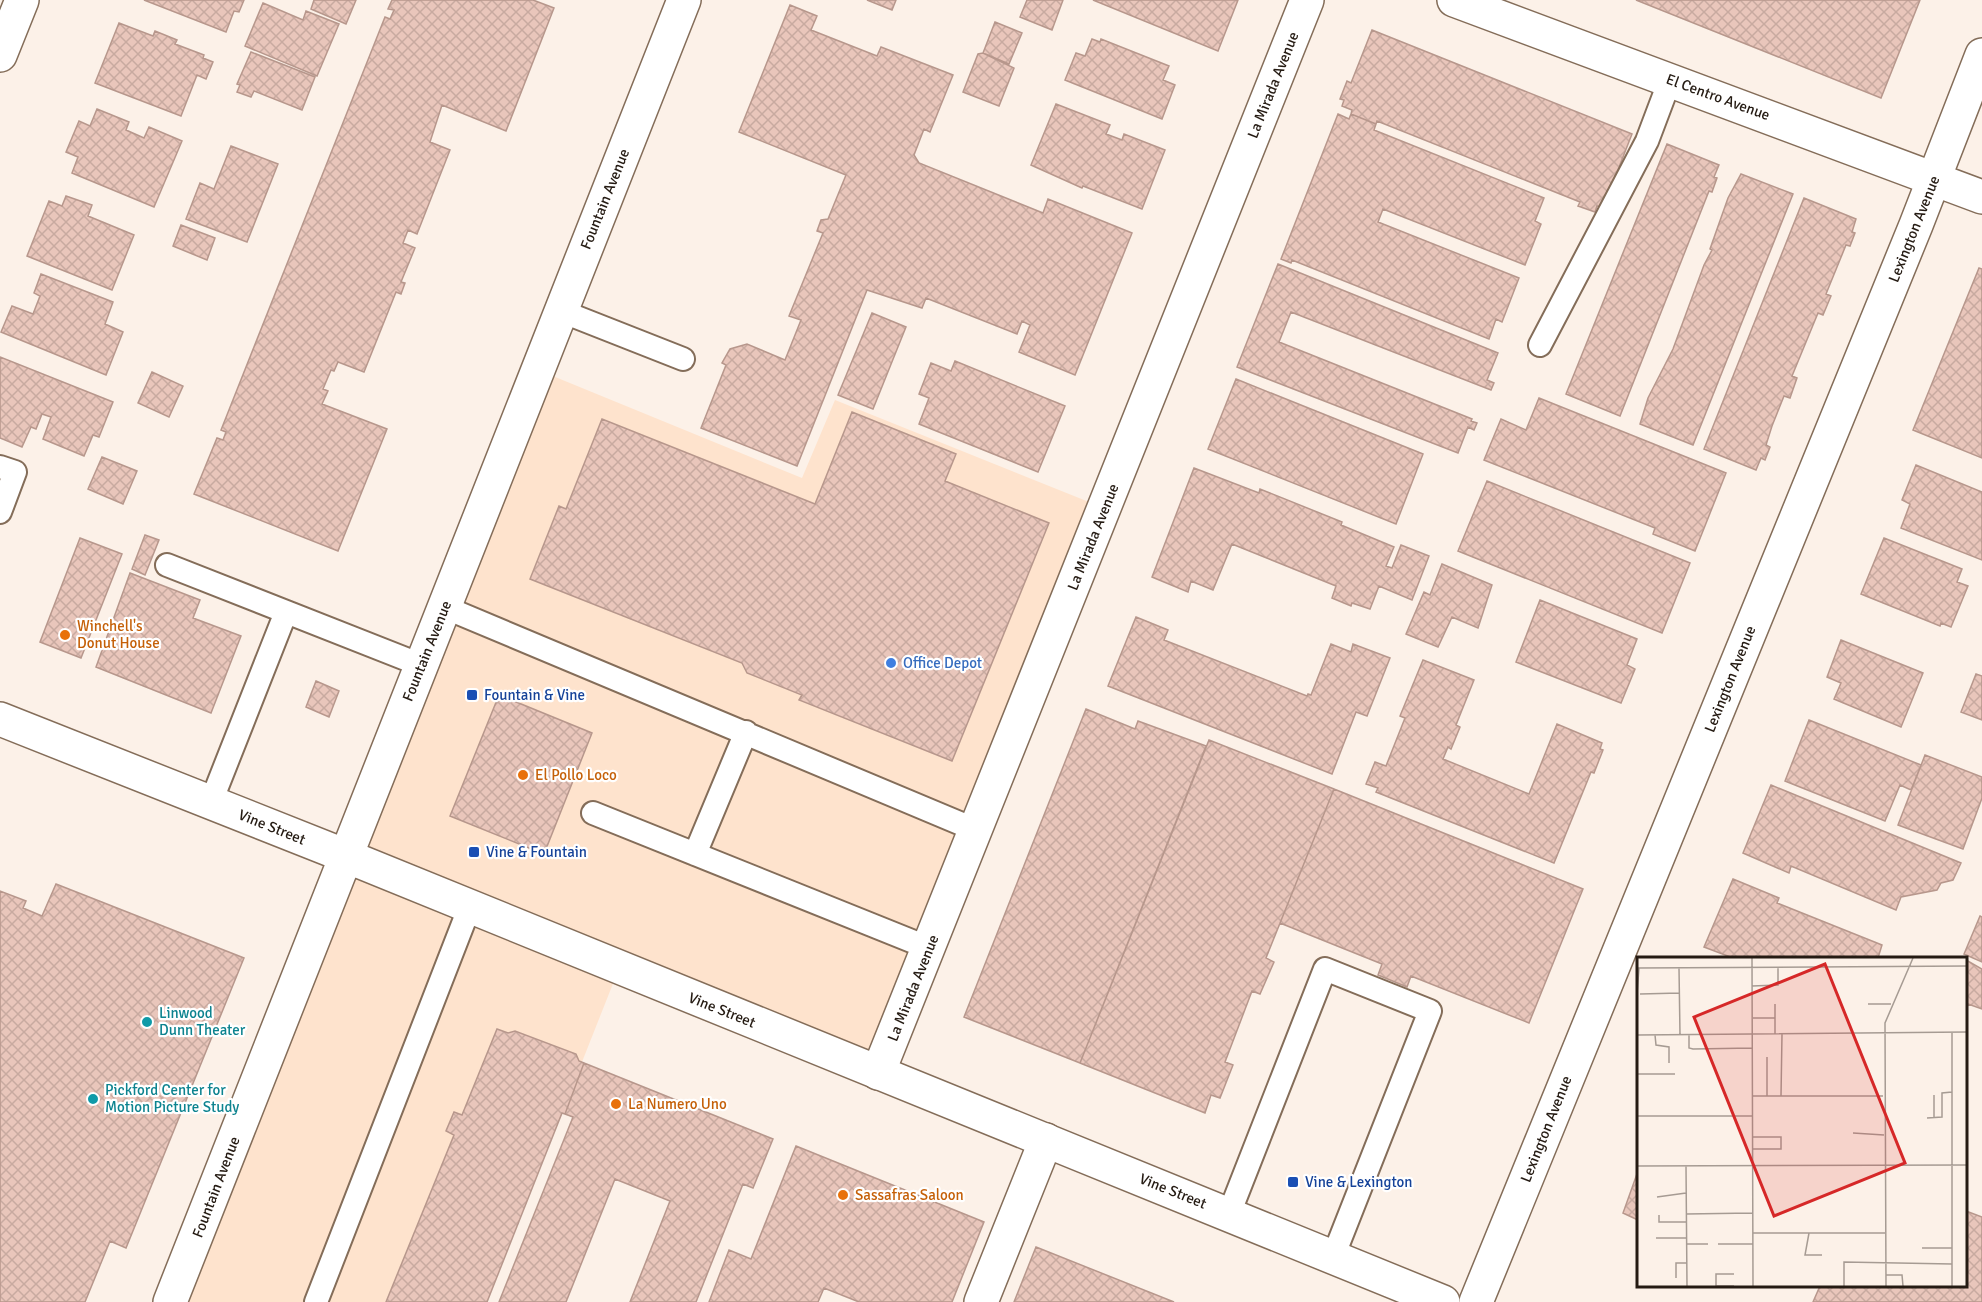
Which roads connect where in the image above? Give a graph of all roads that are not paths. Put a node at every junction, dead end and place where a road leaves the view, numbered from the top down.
1 (22, 0) edge
2 (684, 0) edge
3 (1307, 0) edge
4 (1454, 0) edge
5 (0, 55) edge
6 (1982, 55) edge
7 (1670, 80) junction
8 (1935, 178) junction
9 (1982, 197) edge
10 (561, 311) junction
11 (1540, 345) dead end
12 (683, 359) dead end
13 (0, 467) edge
14 (0, 512) edge
15 (167, 565) dead end
16 (444, 607) junction
17 (286, 612) junction
18 (421, 665) junction
19 (0, 719) edge
20 (746, 732) junction
21 (211, 802) junction
22 (593, 813) dead end
23 (976, 830) junction
24 (695, 854) junction
25 (346, 856) junction
26 (470, 906) junction
27 (929, 948) junction
28 (878, 1073) junction
29 (1046, 1140) junction
30 (1229, 1214) junction
31 (1334, 1257) junction
32 (170, 1302) edge
33 (316, 1302) edge
34 (981, 1302) edge
35 (1443, 1302) edge
36 (1476, 1302) edge

1 - 5 street
2 - 10 street, Fountain Avenue
3 - 23 street, La Mirada Avenue
4 - 7 street, El Centro Avenue
6 - 8 street, Lexington Avenue
7 - 8 street, El Centro Avenue
7 - 11 lane
8 - 9 street, El Centro Avenue
8 - 36 street, Lexington Avenue
10 - 12 lane
10 - 16 street, Fountain Avenue
13 - 14 lane
15 - 17 lane
16 - 18 street, Fountain Avenue
16 - 20 lane
17 - 18 lane
17 - 21 lane
18 - 25 street, Fountain Avenue
19 - 21 street, Vine Street
20 - 23 lane
20 - 24 lane
21 - 25 street, Vine Street
22 - 24 lane
23 - 27 street, La Mirada Avenue
24 - 27 lane
25 - 26 street, Vine Street
25 - 32 street, Fountain Avenue
26 - 28 street, Vine Street
26 - 33 lane
27 - 28 street, La Mirada Avenue
28 - 29 street, Vine Street
29 - 30 street, Vine Street
29 - 34 street
30 - 31 street, Vine Street
30 - 31 lane
31 - 35 street, Vine Street

